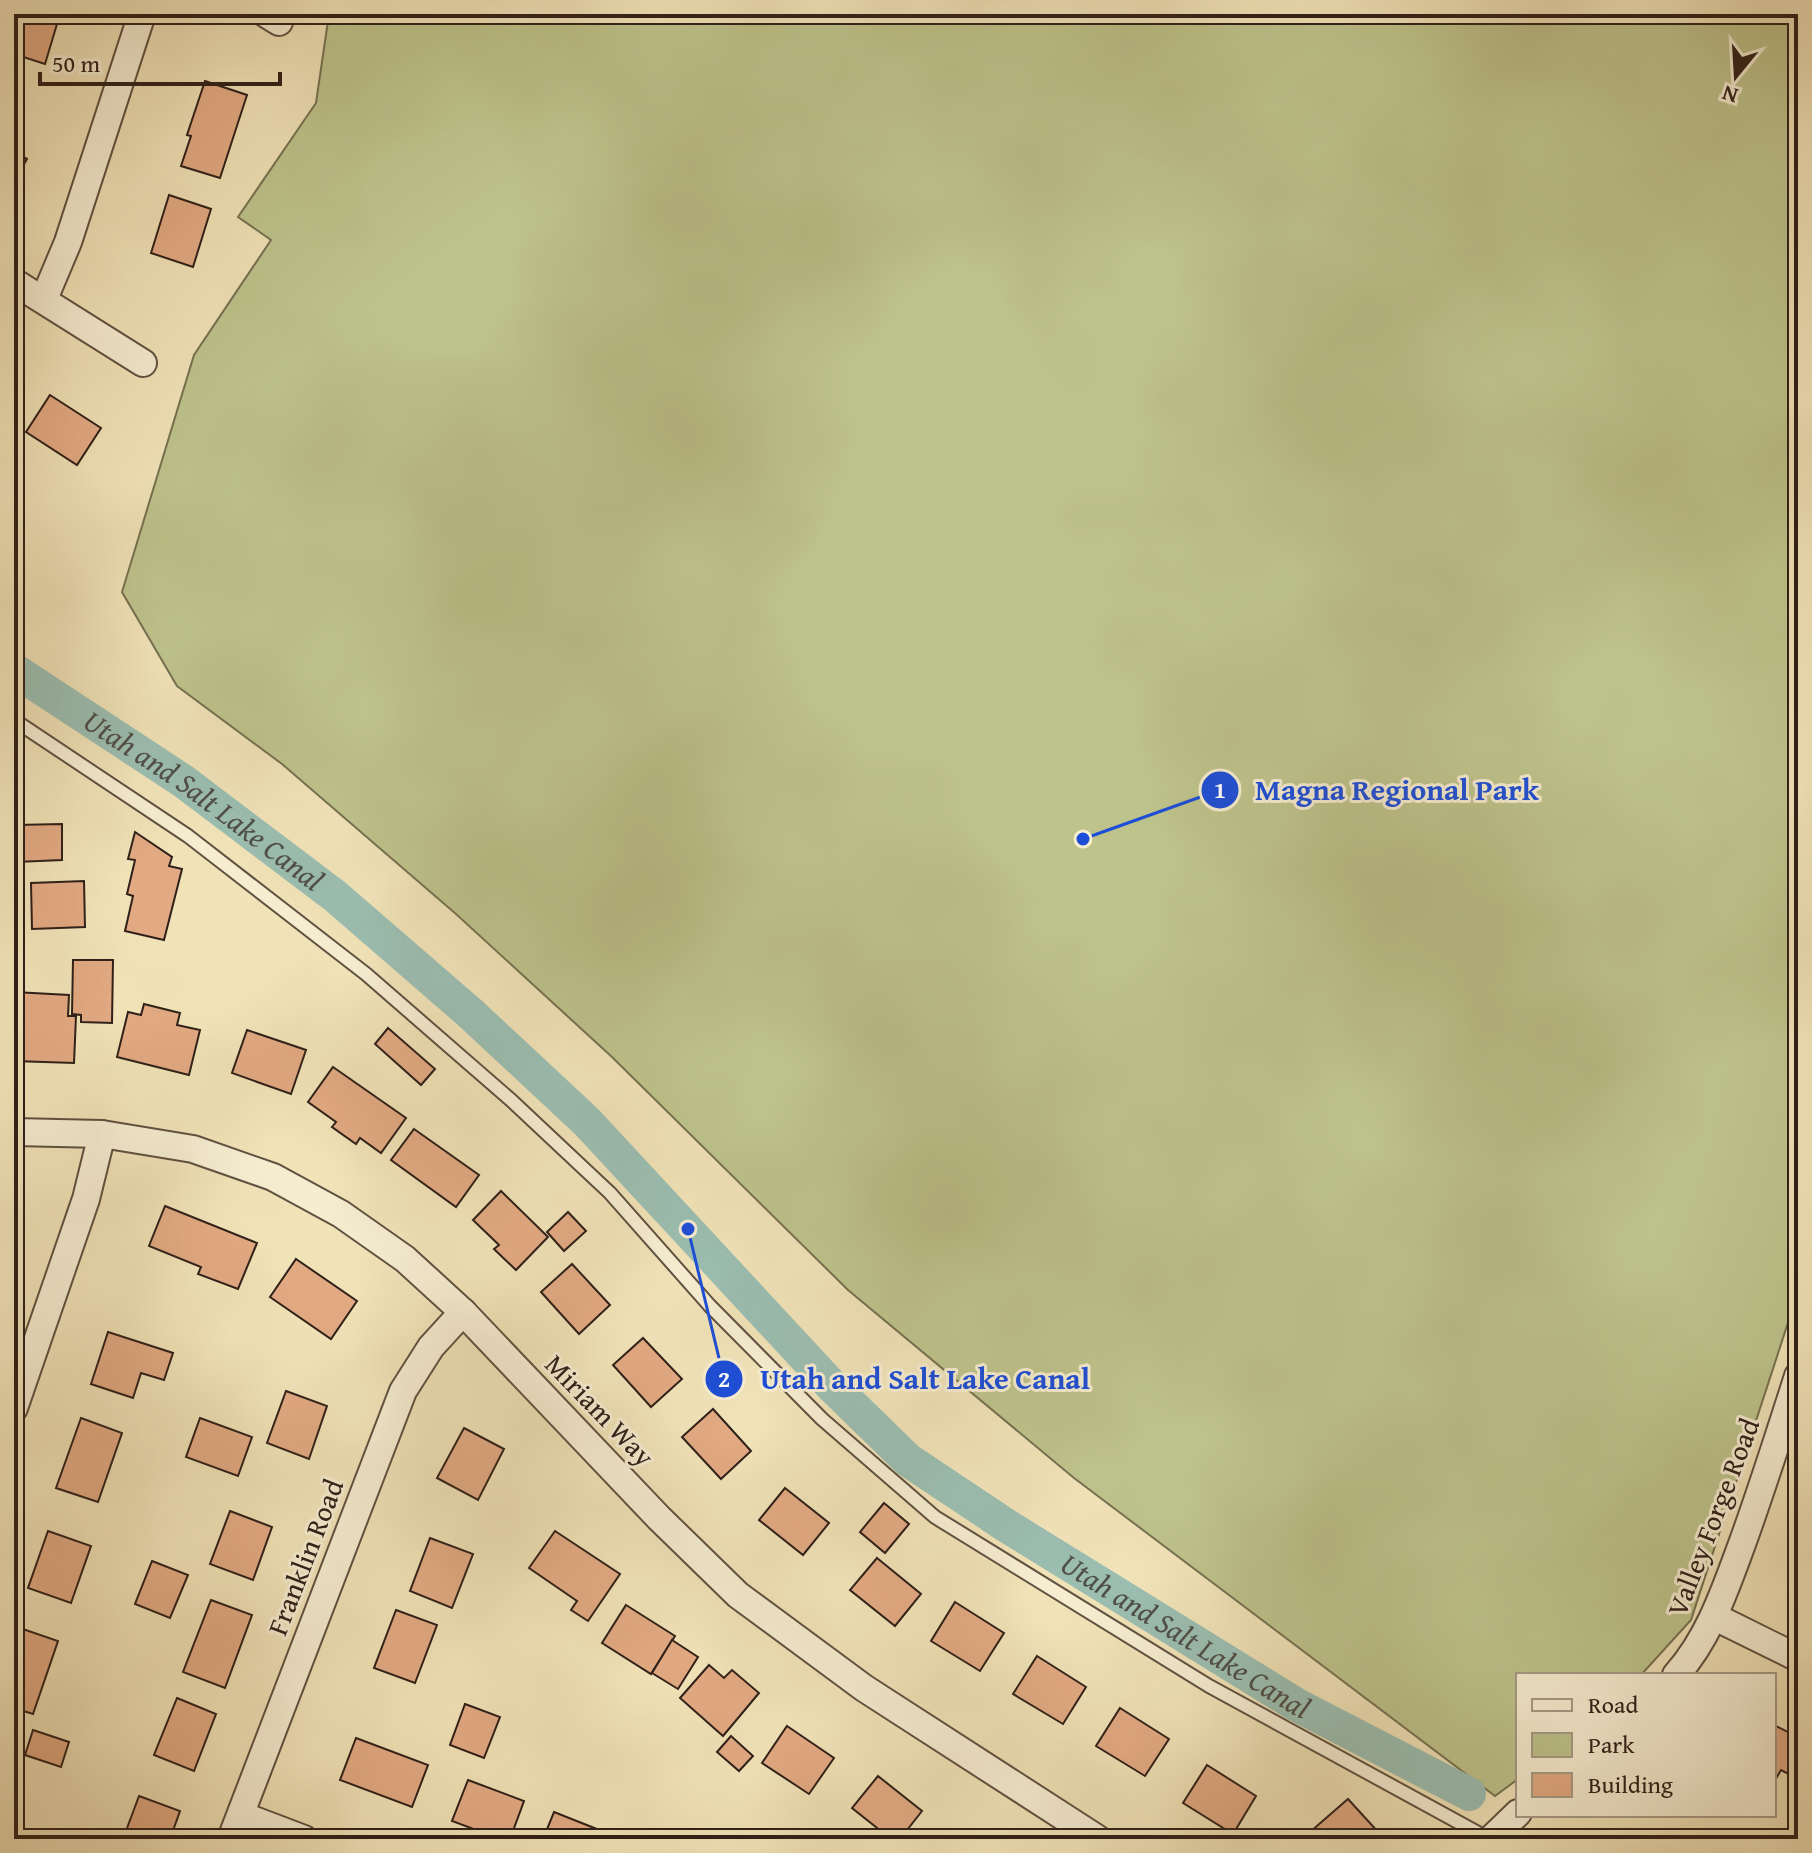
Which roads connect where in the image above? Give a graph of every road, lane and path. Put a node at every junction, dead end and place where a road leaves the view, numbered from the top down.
1 (142, 14) edge
2 (14, 282) edge
3 (44, 299) junction
4 (143, 363) dead end
5 (14, 720) edge
6 (14, 1132) edge
7 (102, 1134) junction
8 (463, 1312) junction
9 (1798, 1376) edge
10 (14, 1408) edge
11 (1715, 1617) junction
12 (1798, 1658) edge
13 (1678, 1673) edge
14 (1516, 1815) edge
15 (236, 1827) edge
16 (304, 1839) edge
17 (1098, 1839) edge
18 (1490, 1839) edge

1 - 3 street
2 - 3 street
3 - 4 street
5 - 18 lane
6 - 7 street, Miriam Way
7 - 8 street, Miriam Way
7 - 10 street
8 - 15 street, Franklin Road
8 - 17 street, Miriam Way
9 - 11 street, Valley Forge Road
11 - 12 street
11 - 13 street, Valley Forge Road
14 - 18 street
15 - 16 street

